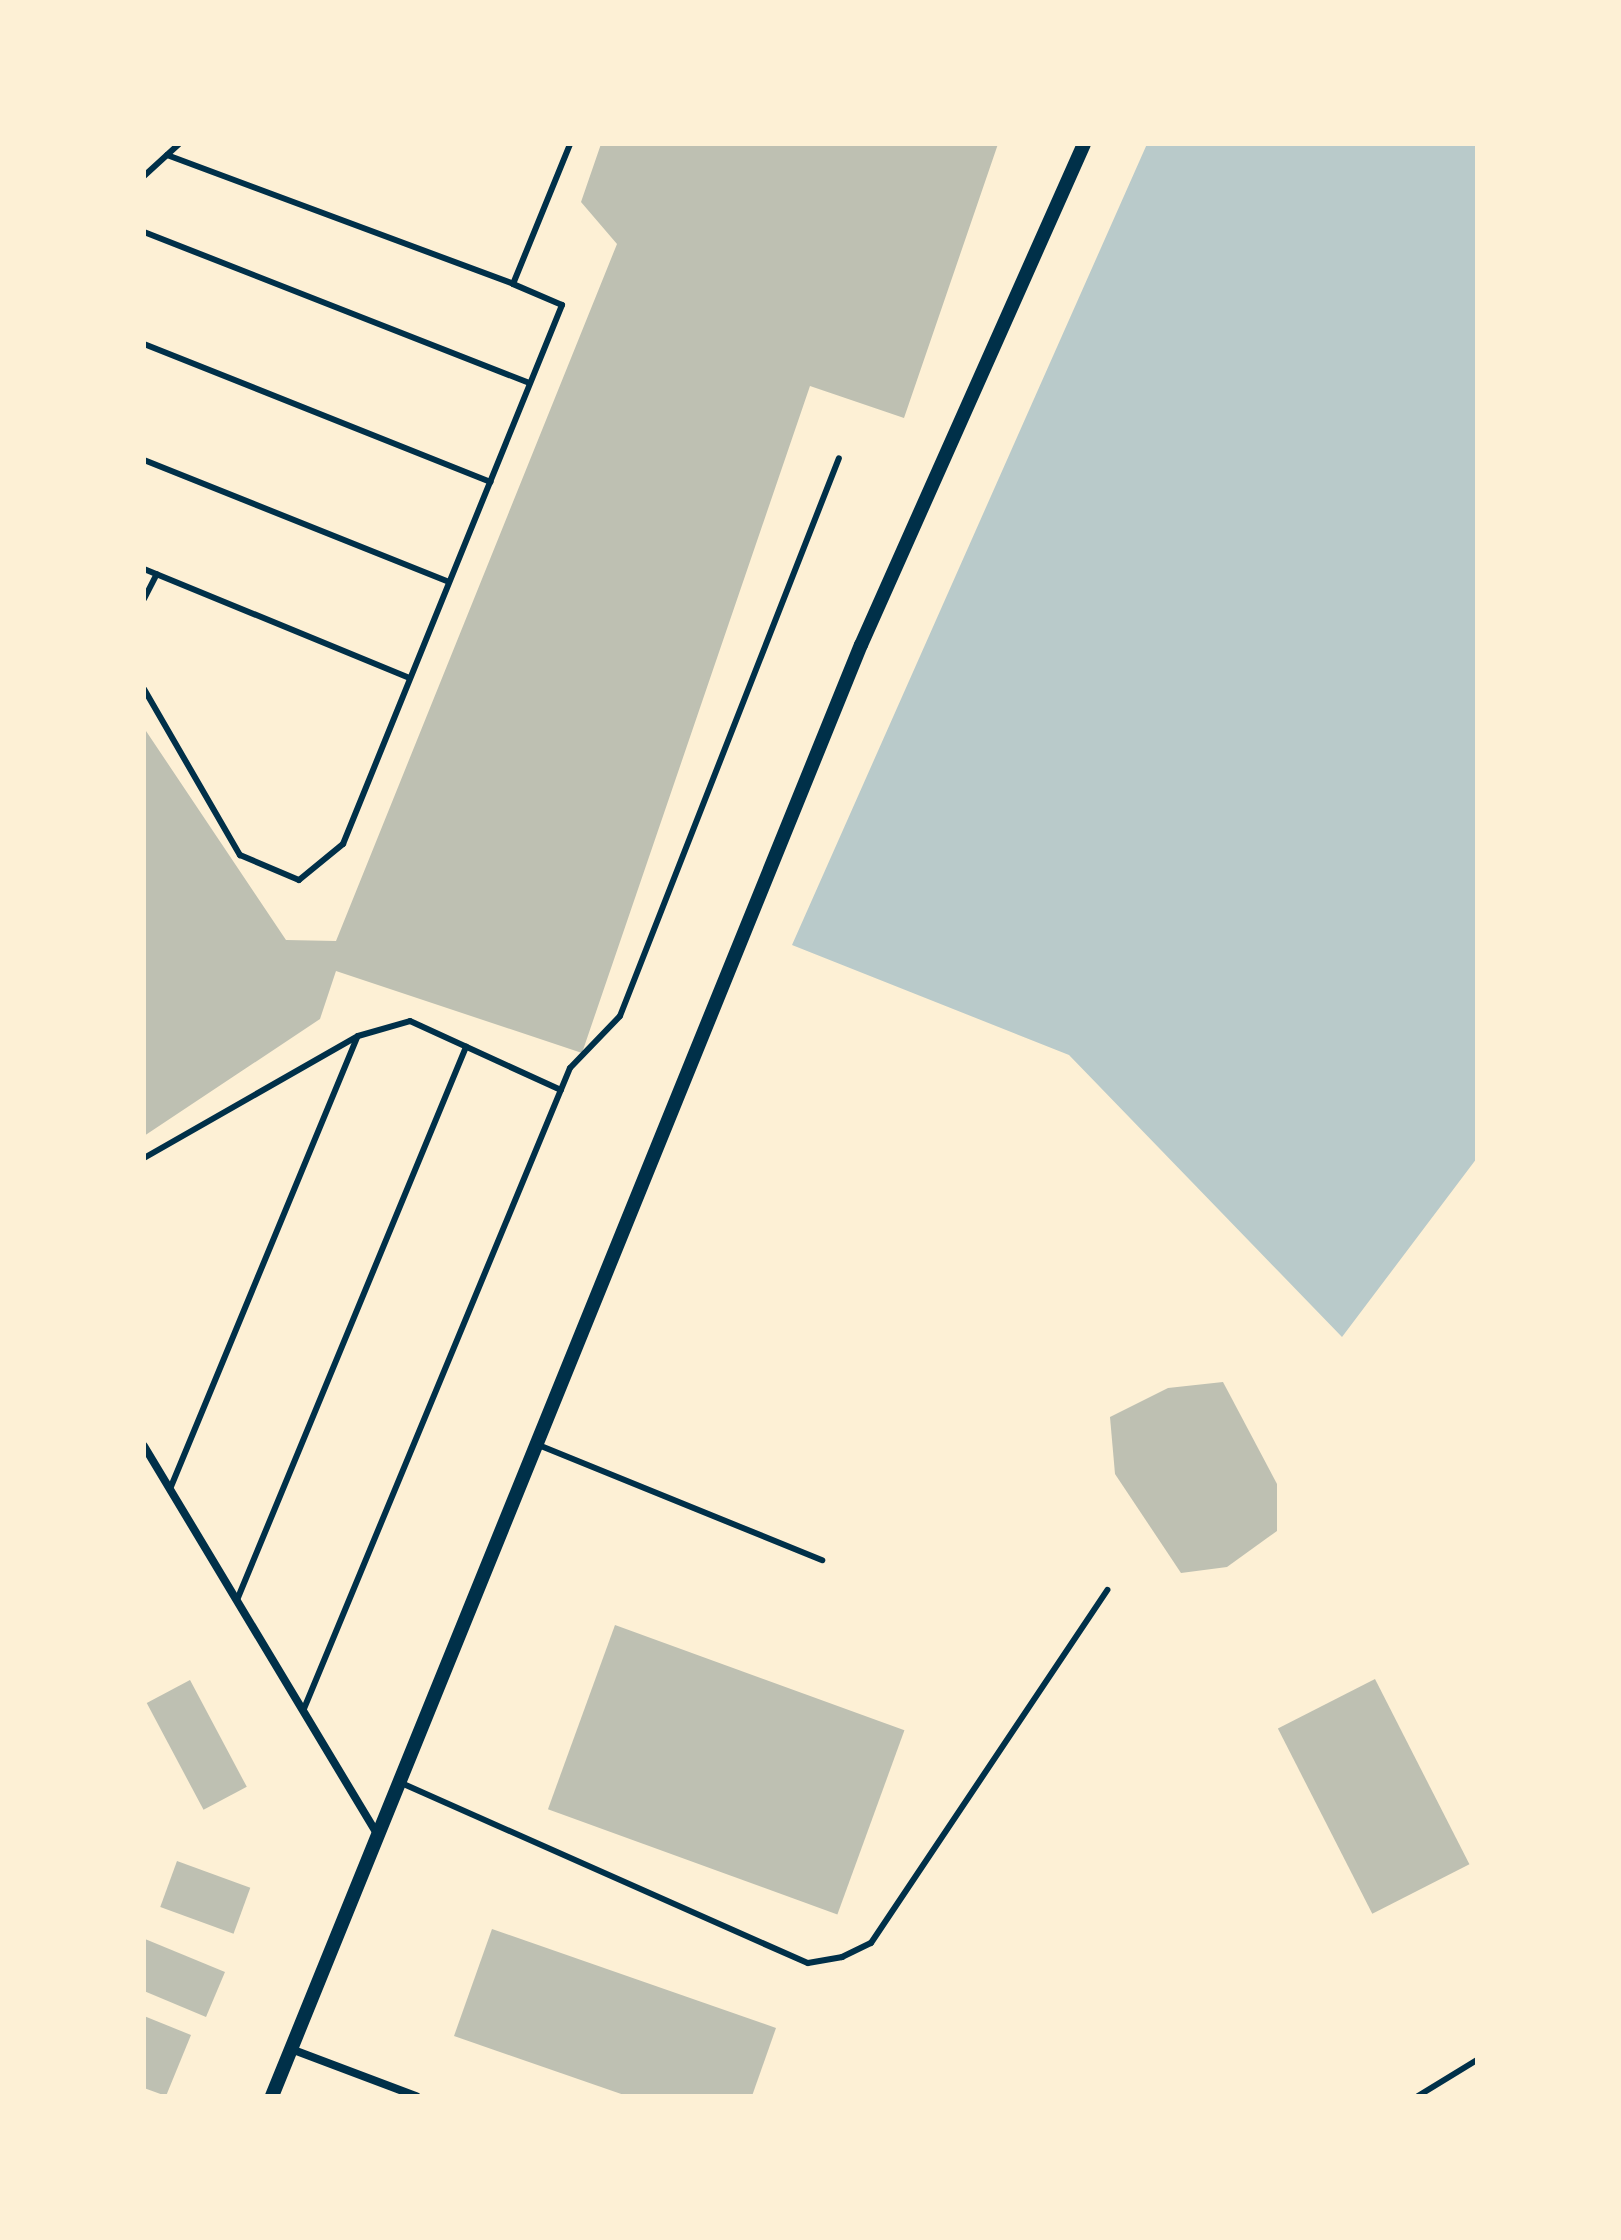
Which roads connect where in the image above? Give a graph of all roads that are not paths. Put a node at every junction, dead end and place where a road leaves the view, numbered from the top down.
1 (179, 144) edge
2 (570, 144) edge
3 (1084, 144) edge
4 (167, 155) junction
5 (144, 176) edge
6 (144, 232) edge
7 (513, 284) junction
8 (144, 344) edge
9 (530, 383) junction
10 (839, 458) dead end
11 (144, 460) edge
12 (490, 482) junction
13 (144, 569) edge
14 (157, 574) junction
15 (449, 582) junction
16 (144, 599) edge
17 (410, 678) junction
18 (144, 689) edge
19 (358, 1036) junction
20 (466, 1047) junction
21 (561, 1090) junction
22 (144, 1158) edge
23 (536, 1444) junction
24 (144, 1446) edge
25 (170, 1489) junction
26 (822, 1560) dead end
27 (1107, 1590) dead end
28 (237, 1600) junction
29 (303, 1711) junction
30 (399, 1782) junction
31 (378, 1835) junction
32 (291, 2049) junction
33 (1477, 2060) edge
34 (272, 2096) edge
35 (416, 2096) edge
36 (1418, 2096) edge

1 - 4 lane
2 - 7 lane
3 - 23 street
4 - 5 lane
4 - 7 lane
6 - 9 lane
7 - 9 lane
8 - 12 lane
9 - 12 lane
10 - 21 lane
11 - 15 lane
12 - 15 lane
13 - 14 lane
14 - 16 lane
14 - 17 lane
15 - 17 lane
17 - 18 lane
19 - 20 lane
19 - 22 lane
19 - 25 lane
20 - 21 lane
20 - 28 lane
21 - 29 lane
23 - 26 lane
23 - 30 street
24 - 25 street
25 - 28 street
27 - 30 lane
28 - 29 street
29 - 31 street
30 - 31 street
31 - 32 street
32 - 34 street
32 - 35 street
33 - 36 lane

